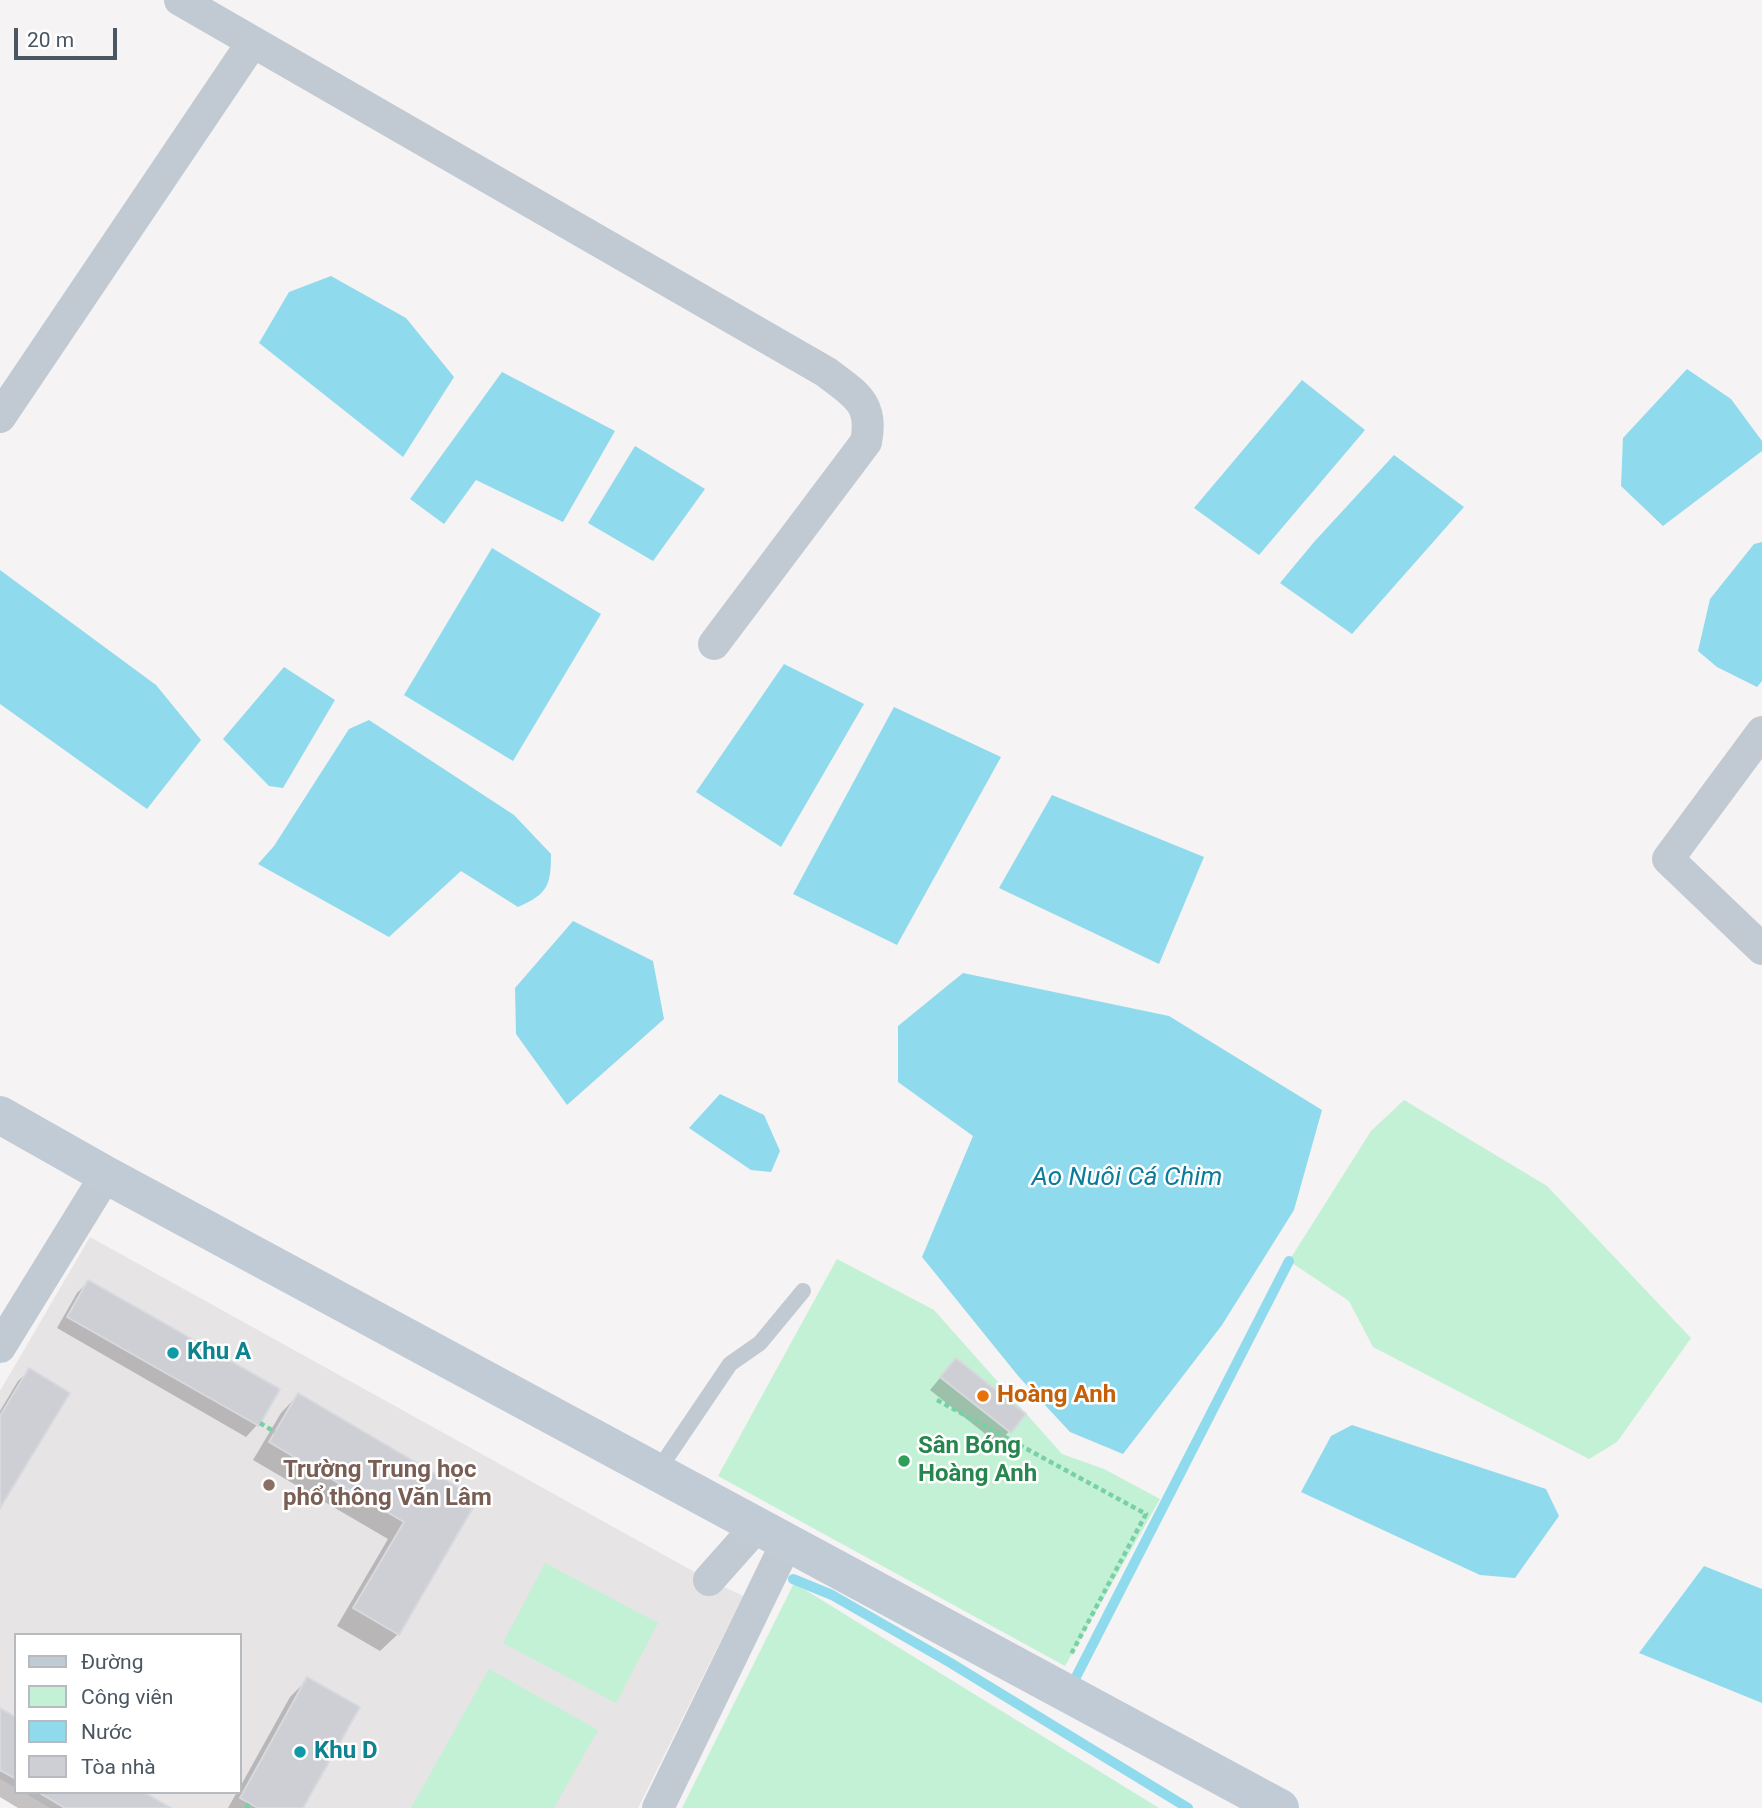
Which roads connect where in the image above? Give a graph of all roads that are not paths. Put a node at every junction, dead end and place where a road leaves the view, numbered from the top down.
1 (180, 0) edge
2 (252, 43) junction
3 (0, 417) edge
4 (714, 644) dead end
5 (1762, 732) edge
6 (1762, 949) edge
7 (0, 1115) edge
8 (106, 1175) junction
9 (803, 1291) dead end
10 (0, 1347) edge
11 (657, 1472) junction
12 (772, 1534) junction
13 (709, 1580) dead end
14 (657, 1808) edge
15 (1280, 1808) edge

1 - 2 street
2 - 3 street
2 - 4 street
5 - 6 street
7 - 8 main road
8 - 10 street
8 - 11 main road
9 - 11 lane
11 - 12 main road
12 - 13 street
12 - 14 street
12 - 15 main road

